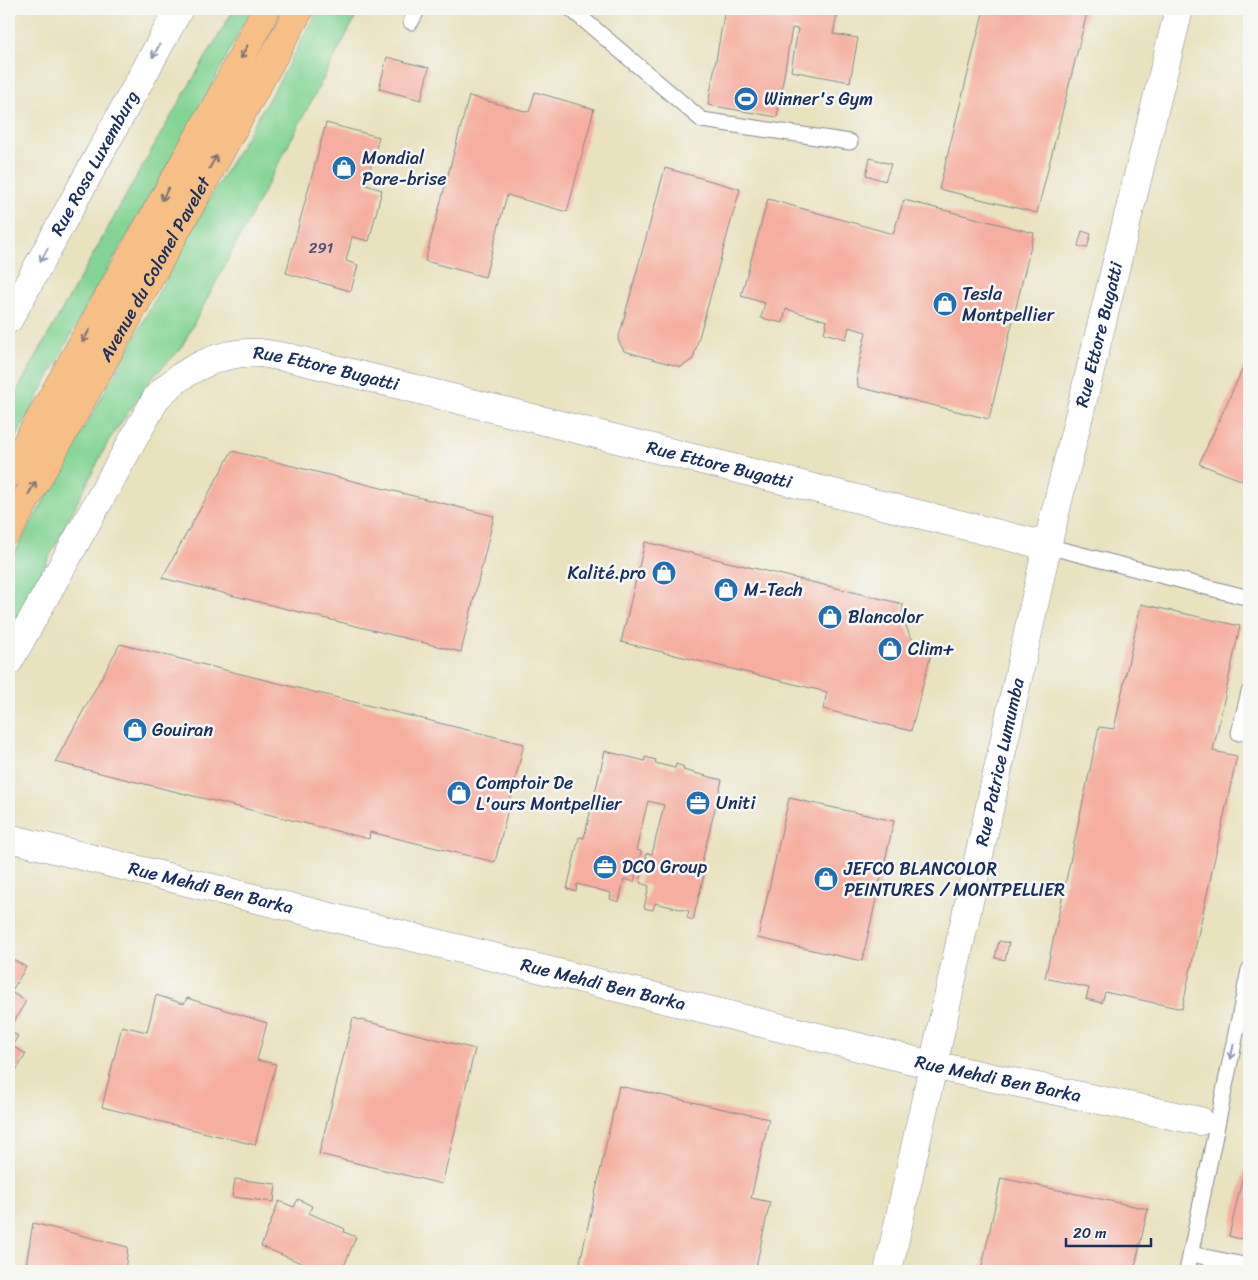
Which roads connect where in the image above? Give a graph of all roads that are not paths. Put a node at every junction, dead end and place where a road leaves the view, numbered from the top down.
1 (179, 9) edge
2 (266, 9) edge
3 (300, 9) edge
4 (571, 9) edge
5 (1179, 9) edge
6 (850, 142) dead end
7 (9, 318) edge
8 (9, 474) edge
9 (9, 530) edge
10 (1047, 546) junction
11 (1249, 598) edge
12 (9, 661) edge
13 (1249, 692) edge
14 (1239, 733) dead end
15 (9, 838) edge
16 (1249, 970) edge
17 (932, 1065) junction
18 (1208, 1124) junction
19 (1191, 1254) junction
20 (1249, 1266) edge
21 (888, 1271) edge
22 (1187, 1271) edge

1 -> 7 street, Rue Rosa Luxemburg
2 -> 8 main road, Avenue du Colonel Pavelet
9 -> 3 main road, Avenue du Colonel Pavelet
4 - 6 lane
5 - 10 street, Rue Ettore Bugatti
10 - 11 lane
10 - 12 street, Rue Ettore Bugatti
10 - 17 street, Rue Patrice Lumumba
13 - 14 lane
15 - 17 street, Rue Mehdi Ben Barka
16 -> 18 lane
17 - 18 street, Rue Mehdi Ben Barka
17 - 21 street, Rue Patrice Lumumba
18 - 19 lane
19 - 20 lane
19 - 22 lane

